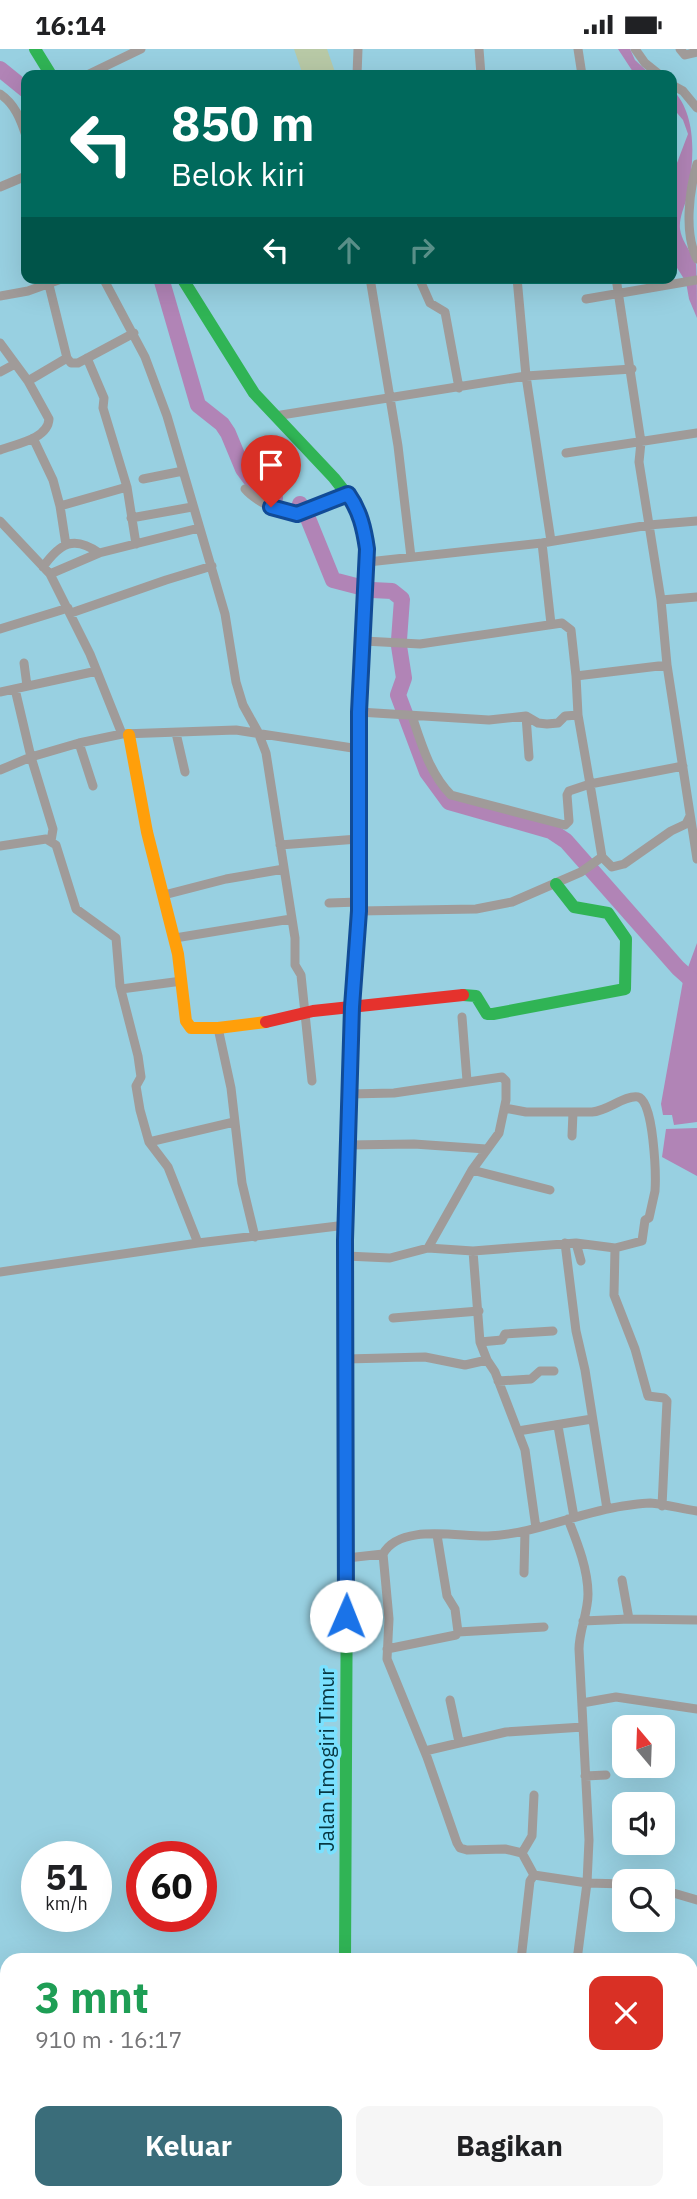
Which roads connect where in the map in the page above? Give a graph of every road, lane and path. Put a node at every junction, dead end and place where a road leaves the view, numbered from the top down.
1 (36, 49) edge
2 (141, 49) edge
3 (358, 49) edge
4 (479, 49) edge
5 (578, 49) edge
6 (635, 49) edge
7 (680, 49) edge
8 (697, 52) edge
9 (48, 70) edge
10 (97, 70) edge
11 (357, 70) edge
12 (481, 70) edge
13 (581, 70) edge
14 (654, 70) edge
15 (677, 88) edge
16 (0, 94) edge
17 (697, 108) edge
18 (21, 116) edge
19 (697, 164) edge
20 (21, 178) edge
21 (0, 187) edge
22 (697, 259) edge
23 (697, 280) edge
24 (106, 284) edge
25 (186, 284) edge
26 (371, 284) edge
27 (422, 284) edge
28 (518, 284) edge
29 (617, 284) edge
30 (49, 285) joint
31 (618, 292) junction
32 (0, 296) edge
33 (586, 299) dead end
34 (134, 333) junction
35 (0, 343) edge
36 (67, 358) junction
37 (87, 358) junction
38 (15, 364) junction
39 (632, 369) junction
40 (0, 372) edge
41 (526, 376) junction
42 (28, 381) junction
43 (458, 388) junction
44 (391, 397) junction
45 (275, 416) junction
46 (697, 433) edge
47 (33, 438) junction
48 (641, 442) junction
49 (0, 450) edge
50 (565, 453) dead end
51 (183, 471) junction
52 (143, 479) dead end
53 (127, 487) junction
54 (245, 489) dead end
55 (348, 494) junction
56 (60, 506) junction
57 (192, 507) junction
58 (131, 518) junction
59 (0, 521) edge
60 (697, 521) edge
61 (649, 525) junction
62 (199, 527) junction
63 (547, 542) junction
64 (136, 544) junction
65 (66, 545) junction
66 (99, 553) junction
67 (411, 557) junction
68 (368, 562) junction
69 (212, 566) junction
70 (47, 570) junction
71 (697, 597) edge
72 (661, 600) junction
73 (69, 610) junction
74 (551, 624) junction
75 (0, 629) edge
76 (364, 641) junction
77 (24, 663) dead end
78 (667, 664) junction
79 (97, 671) junction
80 (576, 676) junction
81 (27, 686) junction
82 (15, 689) junction
83 (0, 692) edge
84 (359, 712) junction
85 (409, 715) junction
86 (578, 715) junction
87 (526, 716) junction
88 (258, 732) junction
89 (176, 733) junction
90 (125, 734) junction
91 (79, 743) junction
92 (359, 749) junction
93 (31, 757) junction
94 (529, 757) dead end
95 (683, 766) junction
96 (0, 770) edge
97 (185, 772) dead end
98 (590, 784) junction
99 (93, 786) dead end
100 (690, 815) junction
101 (358, 839) junction
102 (51, 841) junction
103 (280, 845) junction
104 (0, 846) edge
105 (600, 859) junction
106 (697, 859) edge
107 (284, 869) junction
108 (556, 884) junction
109 (164, 895) junction
110 (329, 903) dead end
111 (359, 906) junction
112 (291, 919) junction
113 (175, 938) junction
114 (182, 981) junction
115 (121, 989) junction
116 (352, 1007) junction
117 (304, 1013) junction
118 (462, 1017) dead end
119 (218, 1028) junction
120 (312, 1081) dead end
121 (467, 1081) junction
122 (350, 1094) junction
123 (505, 1108) junction
124 (573, 1112) junction
125 (234, 1122) junction
126 (572, 1136) dead end
127 (149, 1142) junction
128 (347, 1145) junction
129 (486, 1149) junction
130 (472, 1170) junction
131 (550, 1190) dead end
132 (346, 1225) junction
133 (255, 1237) junction
134 (198, 1243) junction
135 (565, 1243) junction
136 (576, 1243) junction
137 (429, 1248) junction
138 (615, 1248) junction
139 (473, 1251) junction
140 (346, 1256) junction
141 (581, 1261) dead end
142 (0, 1272) edge
143 (479, 1311) junction
144 (393, 1318) dead end
145 (553, 1331) dead end
146 (481, 1342) junction
147 (346, 1359) junction
148 (487, 1360) junction
149 (554, 1371) dead end
150 (498, 1381) junction
151 (592, 1419) junction
152 (558, 1426) junction
153 (519, 1431) junction
154 (662, 1506) junction
155 (607, 1509) junction
156 (697, 1511) edge
157 (571, 1518) junction
158 (537, 1528) junction
159 (525, 1531) junction
160 (437, 1535) junction
161 (383, 1555) junction
162 (347, 1558) junction
163 (524, 1573) dead end
164 (622, 1580) dead end
165 (629, 1619) junction
166 (583, 1621) junction
167 (694, 1621) edge
168 (544, 1627) dead end
169 (458, 1632) junction
170 (387, 1649) junction
171 (450, 1700) dead end
172 (582, 1703) junction
173 (697, 1709) edge
174 (583, 1727) junction
175 (459, 1742) junction
176 (425, 1751) junction
177 (606, 1775) dead end
178 (586, 1776) junction
179 (534, 1795) dead end
180 (522, 1853) junction
181 (534, 1875) junction
182 (587, 1883) junction
183 (612, 1884) edge
184 (675, 1894) edge
185 (697, 1900) edge
186 (345, 1953) edge
187 (522, 1953) edge
188 (578, 1953) edge

1 - 9 main road
2 - 10 street
3 - 11 street
4 - 12 street
5 - 13 street
6 - 14 street
7 - 8 street
15 - 17 street
16 - 18 street
19 - 22 street
20 - 21 street
23 - 31 street
24 - 34 street
25 - 45 main road, Jalan Imogiri Timur
26 - 44 street
27 - 43 street
28 - 41 street
29 - 31 street
30 - 32 street
30 - 36 street
31 - 33 street
31 - 39 street
34 - 37 street
34 - 51 street
35 - 38 street
36 - 37 street
36 - 42 street
37 - 53 street
38 - 40 street
38 - 42 street
39 - 41 street
39 - 48 street
41 - 43 street
41 - 63 street
42 - 47 street
43 - 44 street
44 - 45 street
44 - 67 street
45 - 55 main road, Jalan Imogiri Timur
46 - 48 street
47 - 49 street
47 - 56 street
48 - 50 street
48 - 61 street
51 - 52 street
51 - 57 street
53 - 56 street
53 - 58 street
54 - 55 street
55 - 68 main road, Jalan Imogiri Timur
56 - 65 street
57 - 58 street
57 - 62 street
58 - 64 street
59 - 70 street
60 - 61 street
61 - 63 street
61 - 72 street
62 - 64 street
62 - 69 street
63 - 67 street
63 - 74 street
64 - 66 street
65 - 66 street
65 - 70 street
66 - 70 street
67 - 68 street
68 - 76 main road, Jalan Imogiri Timur
69 - 73 street
69 - 88 street
70 - 73 street
71 - 72 street
72 - 78 street
73 - 75 street
73 - 79 street
74 - 76 street
74 - 80 street
76 - 84 main road, Jalan Imogiri Timur
77 - 81 street
78 - 80 street
78 - 95 street
79 - 81 street
79 - 90 street
80 - 86 street
81 - 82 street
82 - 83 street
82 - 93 street
84 - 85 street
84 - 92 main road, Jalan Imogiri Timur
85 - 87 street
85 - 98 street
86 - 87 street
86 - 98 street
87 - 94 street
88 - 89 street
88 - 92 street
88 - 103 street
89 - 90 street
89 - 97 street
90 - 91 street
90 - 109 main road
91 - 93 street
91 - 99 street
92 - 101 main road, Jalan Imogiri Timur
93 - 96 street
93 - 102 street
95 - 98 street
95 - 100 street
98 - 105 street
100 - 105 street
100 - 106 street
101 - 103 street
101 - 111 main road, Jalan Imogiri Timur
102 - 104 street
102 - 115 street
103 - 107 street
105 - 108 street
107 - 109 street
107 - 112 street
108 - 111 street
108 - 116 main road
109 - 113 main road
110 - 111 street
111 - 116 main road, Jalan Imogiri Timur
112 - 113 street
112 - 117 street
113 - 114 main road
114 - 115 street
114 - 119 main road
115 - 127 street
116 - 117 main road
116 - 122 main road, Jalan Imogiri Timur
117 - 119 main road
117 - 120 street
118 - 121 street
119 - 125 street
121 - 122 street
121 - 123 street
122 - 128 main road, Jalan Imogiri Timur
123 - 124 street
123 - 129 street
124 - 126 street
124 - 138 street
125 - 127 street
125 - 133 street
127 - 134 street
128 - 129 street
128 - 132 main road, Jalan Imogiri Timur
129 - 130 street
130 - 131 street
130 - 137 street
132 - 133 street
132 - 140 main road, Jalan Imogiri Timur
133 - 134 street
134 - 142 street
135 - 136 street
135 - 139 street
135 - 151 street
136 - 138 street
136 - 141 street
137 - 139 street
137 - 140 street
138 - 154 street
139 - 143 street
140 - 147 main road, Jalan Imogiri Timur
143 - 144 street
143 - 146 street
145 - 146 street
146 - 148 street
147 - 148 street
147 - 162 main road, Jalan Imogiri Timur
148 - 150 street
149 - 150 street
150 - 153 street
151 - 152 street
151 - 155 street
152 - 153 street
152 - 157 street
153 - 158 street
154 - 155 street
154 - 156 street
155 - 157 street
157 - 158 street
157 - 166 street
158 - 159 street
159 - 160 street
159 - 163 street
160 - 161 street
160 - 169 street
161 - 162 street
161 - 170 street
162 - 186 main road, Jalan Imogiri Timur
164 - 165 street
165 - 166 street
165 - 167 street
166 - 172 street
168 - 169 street
169 - 170 street
170 - 176 street
171 - 175 street
172 - 173 street
172 - 174 street
174 - 175 street
174 - 178 street
175 - 176 street
176 - 180 street
177 - 178 street
178 - 182 street
179 - 180 street
180 - 181 street
181 - 182 street
181 - 187 street
182 - 183 street
182 - 188 street
184 - 185 street

